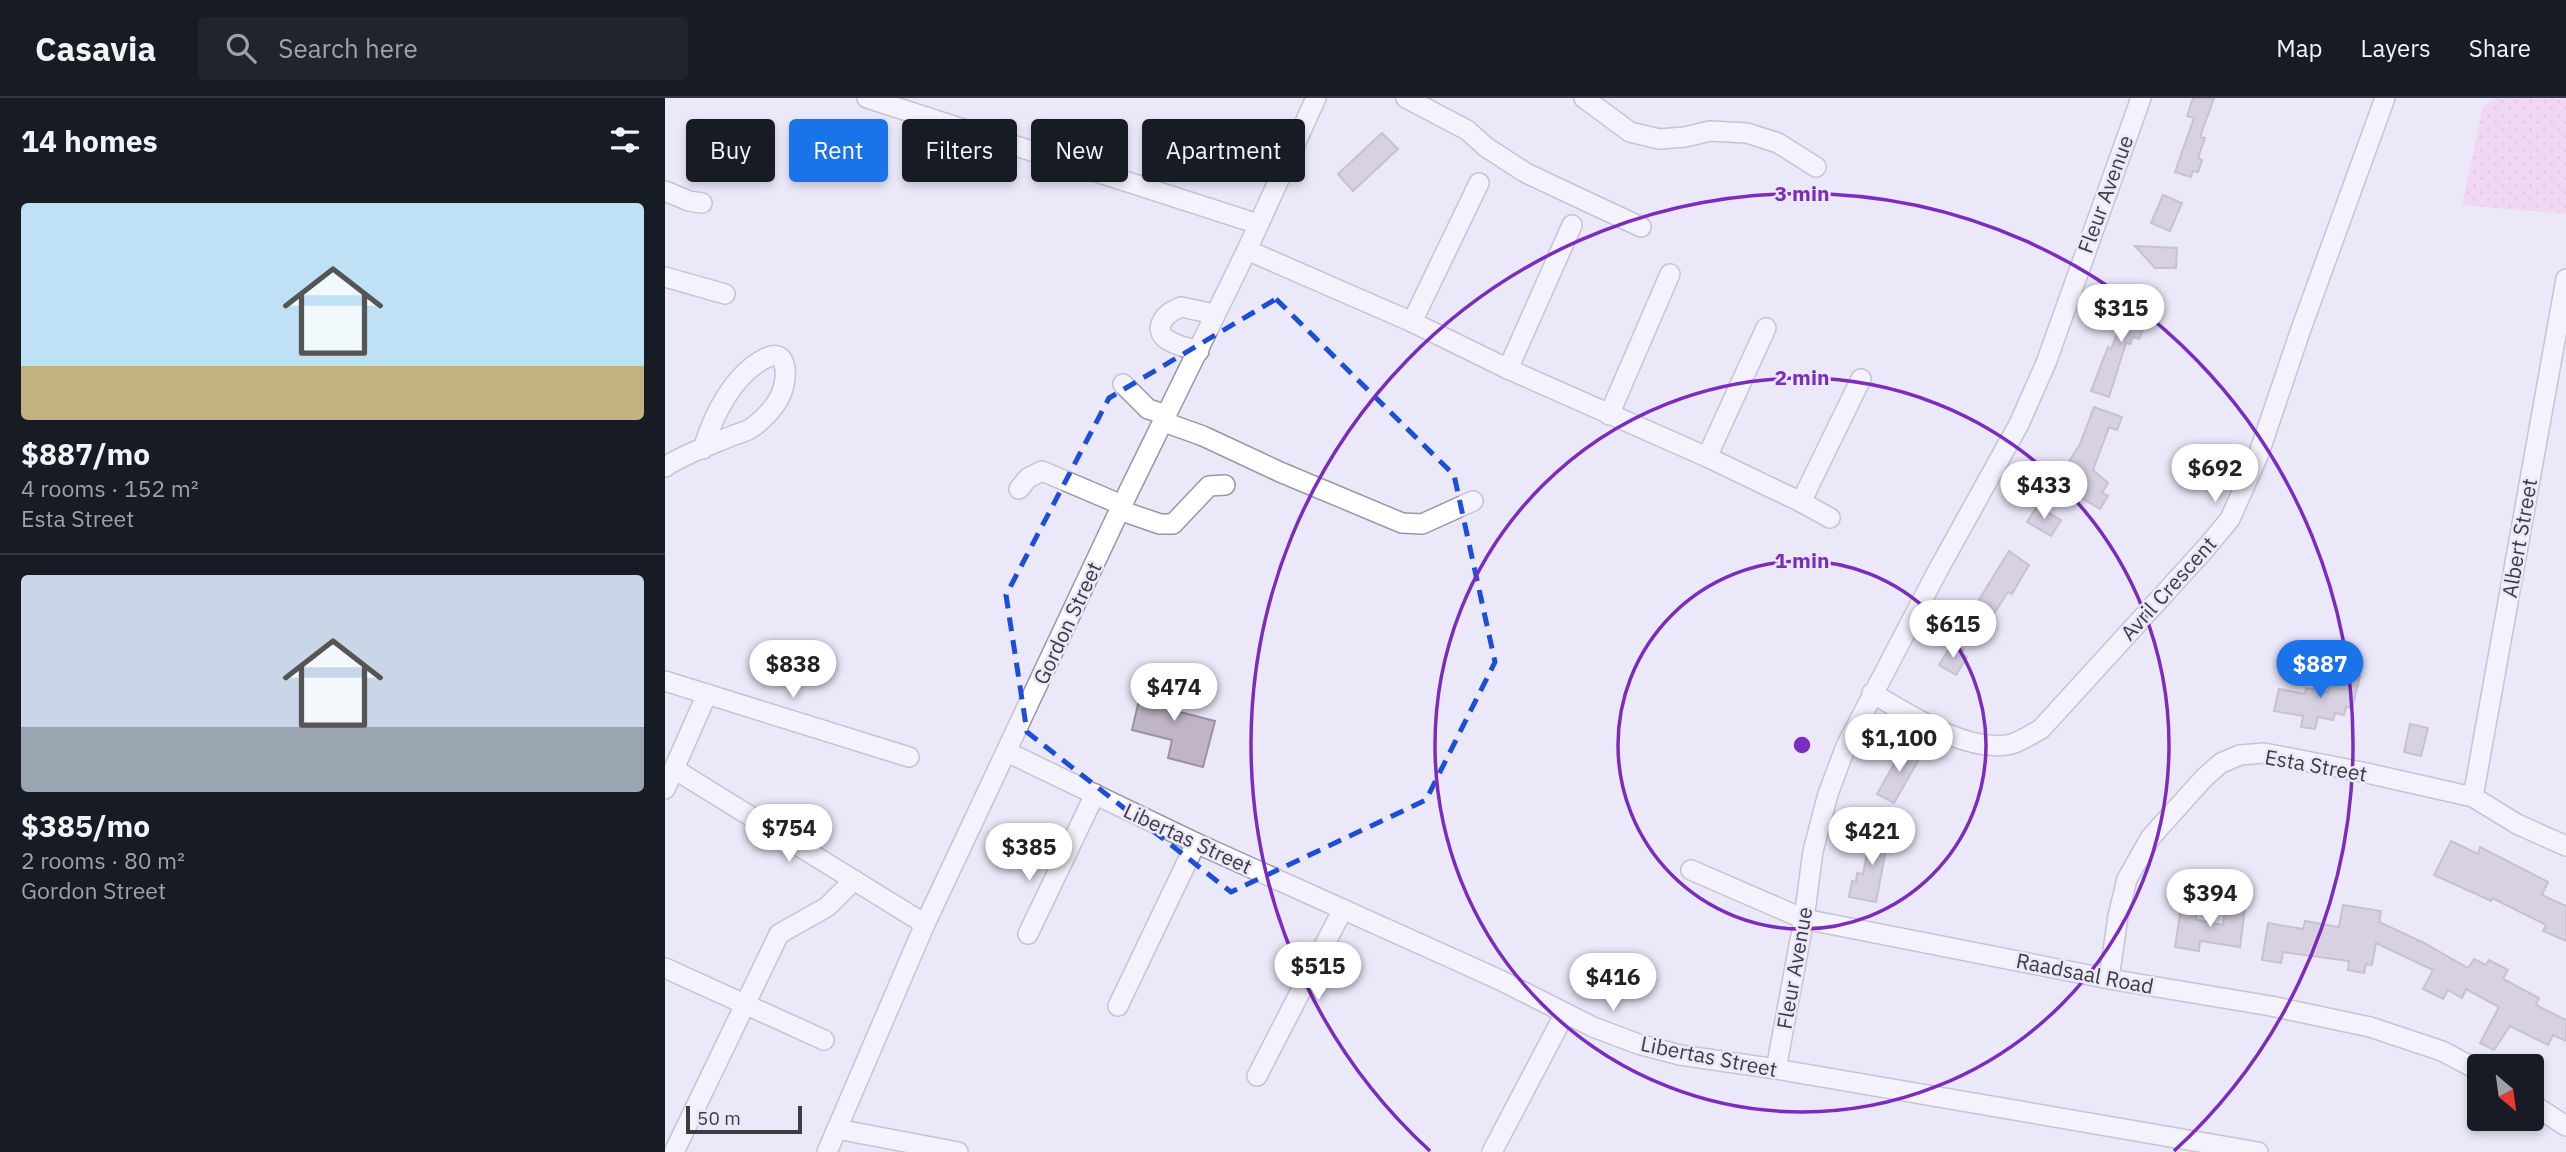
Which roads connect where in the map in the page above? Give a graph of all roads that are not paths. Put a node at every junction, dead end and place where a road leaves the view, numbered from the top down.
1 (867, 98) edge
2 (1316, 98) edge
3 (1406, 98) edge
4 (1584, 98) edge
5 (2141, 98) edge
6 (2385, 98) edge
7 (1815, 167) dead end
8 (1479, 183) dead end
9 (665, 191) edge
10 (702, 202) dead end
11 (1258, 224) junction
12 (1572, 225) dead end
13 (1641, 227) dead end
14 (1247, 250) junction
15 (1670, 274) dead end
16 (665, 277) edge
17 (2566, 279) edge
18 (725, 294) dead end
19 (1214, 314) junction
20 (1412, 322) junction
21 (1766, 328) dead end
22 (1199, 351) junction
23 (1508, 369) junction
24 (1861, 379) dead end
25 (1123, 384) dead end
26 (1609, 415) junction
27 (1165, 418) junction
28 (703, 449) junction
29 (1707, 457) junction
30 (665, 467) edge
31 (1225, 485) dead end
32 (1019, 489) dead end
33 (1473, 501) dead end
34 (1801, 502) junction
35 (1121, 507) junction
36 (1830, 518) dead end
37 (665, 681) edge
38 (1872, 693) junction
39 (707, 694) junction
40 (1007, 752) junction
41 (909, 757) dead end
42 (674, 769) junction
43 (665, 789) edge
44 (1095, 794) junction
45 (2473, 797) junction
46 (1196, 843) junction
47 (2566, 846) edge
48 (1691, 870) dead end
49 (854, 880) junction
50 (1343, 909) junction
51 (1804, 919) junction
52 (925, 924) junction
53 (1028, 934) dead end
54 (665, 968) edge
55 (2109, 979) junction
56 (745, 1005) junction
57 (1118, 1006) dead end
58 (1565, 1013) junction
59 (824, 1040) dead end
60 (2467, 1064) edge
61 (1776, 1069) junction
62 (1257, 1076) dead end
63 (2545, 1112) edge
64 (2566, 1126) edge
65 (837, 1129) junction
66 (674, 1152) edge
67 (827, 1152) edge
68 (958, 1152) edge
69 (1492, 1152) edge
70 (2258, 1152) edge

1 - 11 street
2 - 11 street, Gordon Street
3 - 13 street
4 - 7 street
5 - 38 street, Fleur Avenue
6 - 38 street, Avril Crescent
8 - 20 street
9 - 10 street
11 - 14 street, Gordon Street
12 - 23 street
14 - 19 street, Gordon Street
14 - 20 street
15 - 26 street
16 - 18 street
17 - 45 street, Albert Street
19 - 22 street, Gordon Street
19 - 22 street
20 - 23 street
21 - 29 street
22 - 27 street, Gordon Street
23 - 26 street
24 - 34 street
25 - 27 street
26 - 29 street
27 - 33 street
27 - 35 street, Gordon Street
28 - 28 street
28 - 30 street
29 - 34 street
31 - 35 street
32 - 35 street
34 - 36 street
35 - 40 street, Gordon Street
37 - 39 street
38 - 51 street, Fleur Avenue
39 - 41 street
39 - 42 street
40 - 44 street, Libertas Street
40 - 52 street, Gordon Street
42 - 43 street
42 - 49 street
44 - 46 street, Libertas Street
44 - 53 street
45 - 47 street, Esta Street
45 - 55 street, Esta Street
46 - 50 street, Libertas Street
46 - 57 street
48 - 51 street, Raadsaal Road
49 - 52 street
49 - 56 street
50 - 58 street, Libertas Street
50 - 62 street
51 - 55 street, Raadsaal Road
51 - 61 street, Fleur Avenue
52 - 65 street, Gordon Street
54 - 56 street
55 - 60 street, Raadsaal Road
56 - 59 street
56 - 66 street
58 - 61 street, Libertas Street
58 - 69 street
61 - 70 street, Libertas Street
63 - 64 street
65 - 67 street, Gordon Street
65 - 68 street

